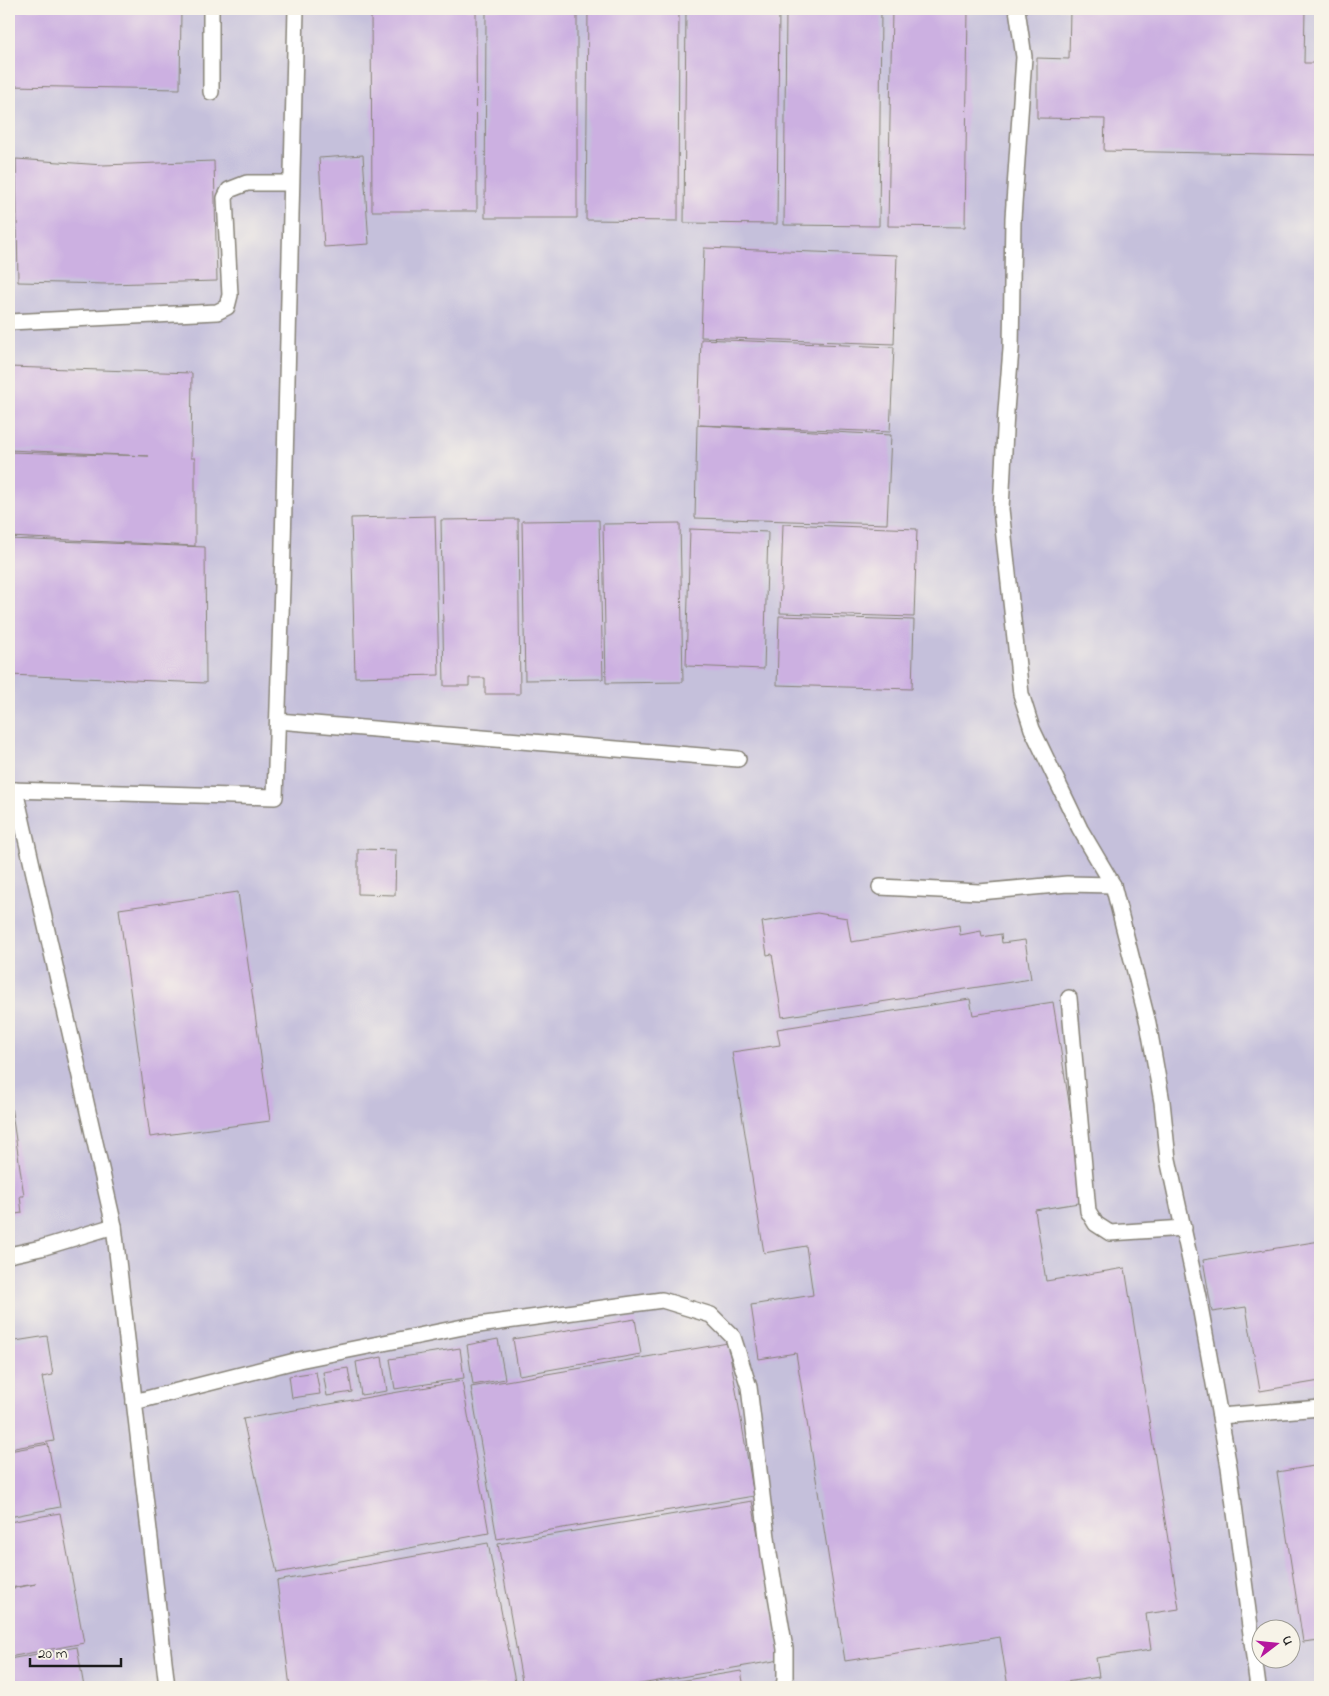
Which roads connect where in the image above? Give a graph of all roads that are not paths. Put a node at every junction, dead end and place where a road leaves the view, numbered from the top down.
1 (211, 9) edge
2 (296, 9) edge
3 (1018, 9) edge
4 (211, 92) dead end
5 (291, 183) junction
6 (9, 322) edge
7 (278, 721) junction
8 (738, 759) dead end
9 (12, 790) edge
10 (1113, 885) junction
11 (880, 887) dead end
12 (1069, 998) dead end
13 (114, 1226) junction
14 (1184, 1228) junction
15 (9, 1254) edge
16 (134, 1402) junction
17 (1320, 1408) edge
18 (1220, 1416) junction
19 (167, 1687) edge
20 (783, 1687) edge
21 (1258, 1687) edge

1 - 4 lane
2 - 5 lane
3 - 10 lane
5 - 6 lane
5 - 7 lane
7 - 8 lane
7 - 9 lane
9 - 13 lane
10 - 11 lane
10 - 14 lane
12 - 14 lane
13 - 15 lane
13 - 16 lane
14 - 18 lane
16 - 19 lane
16 - 20 lane
17 - 18 lane
18 - 21 lane

